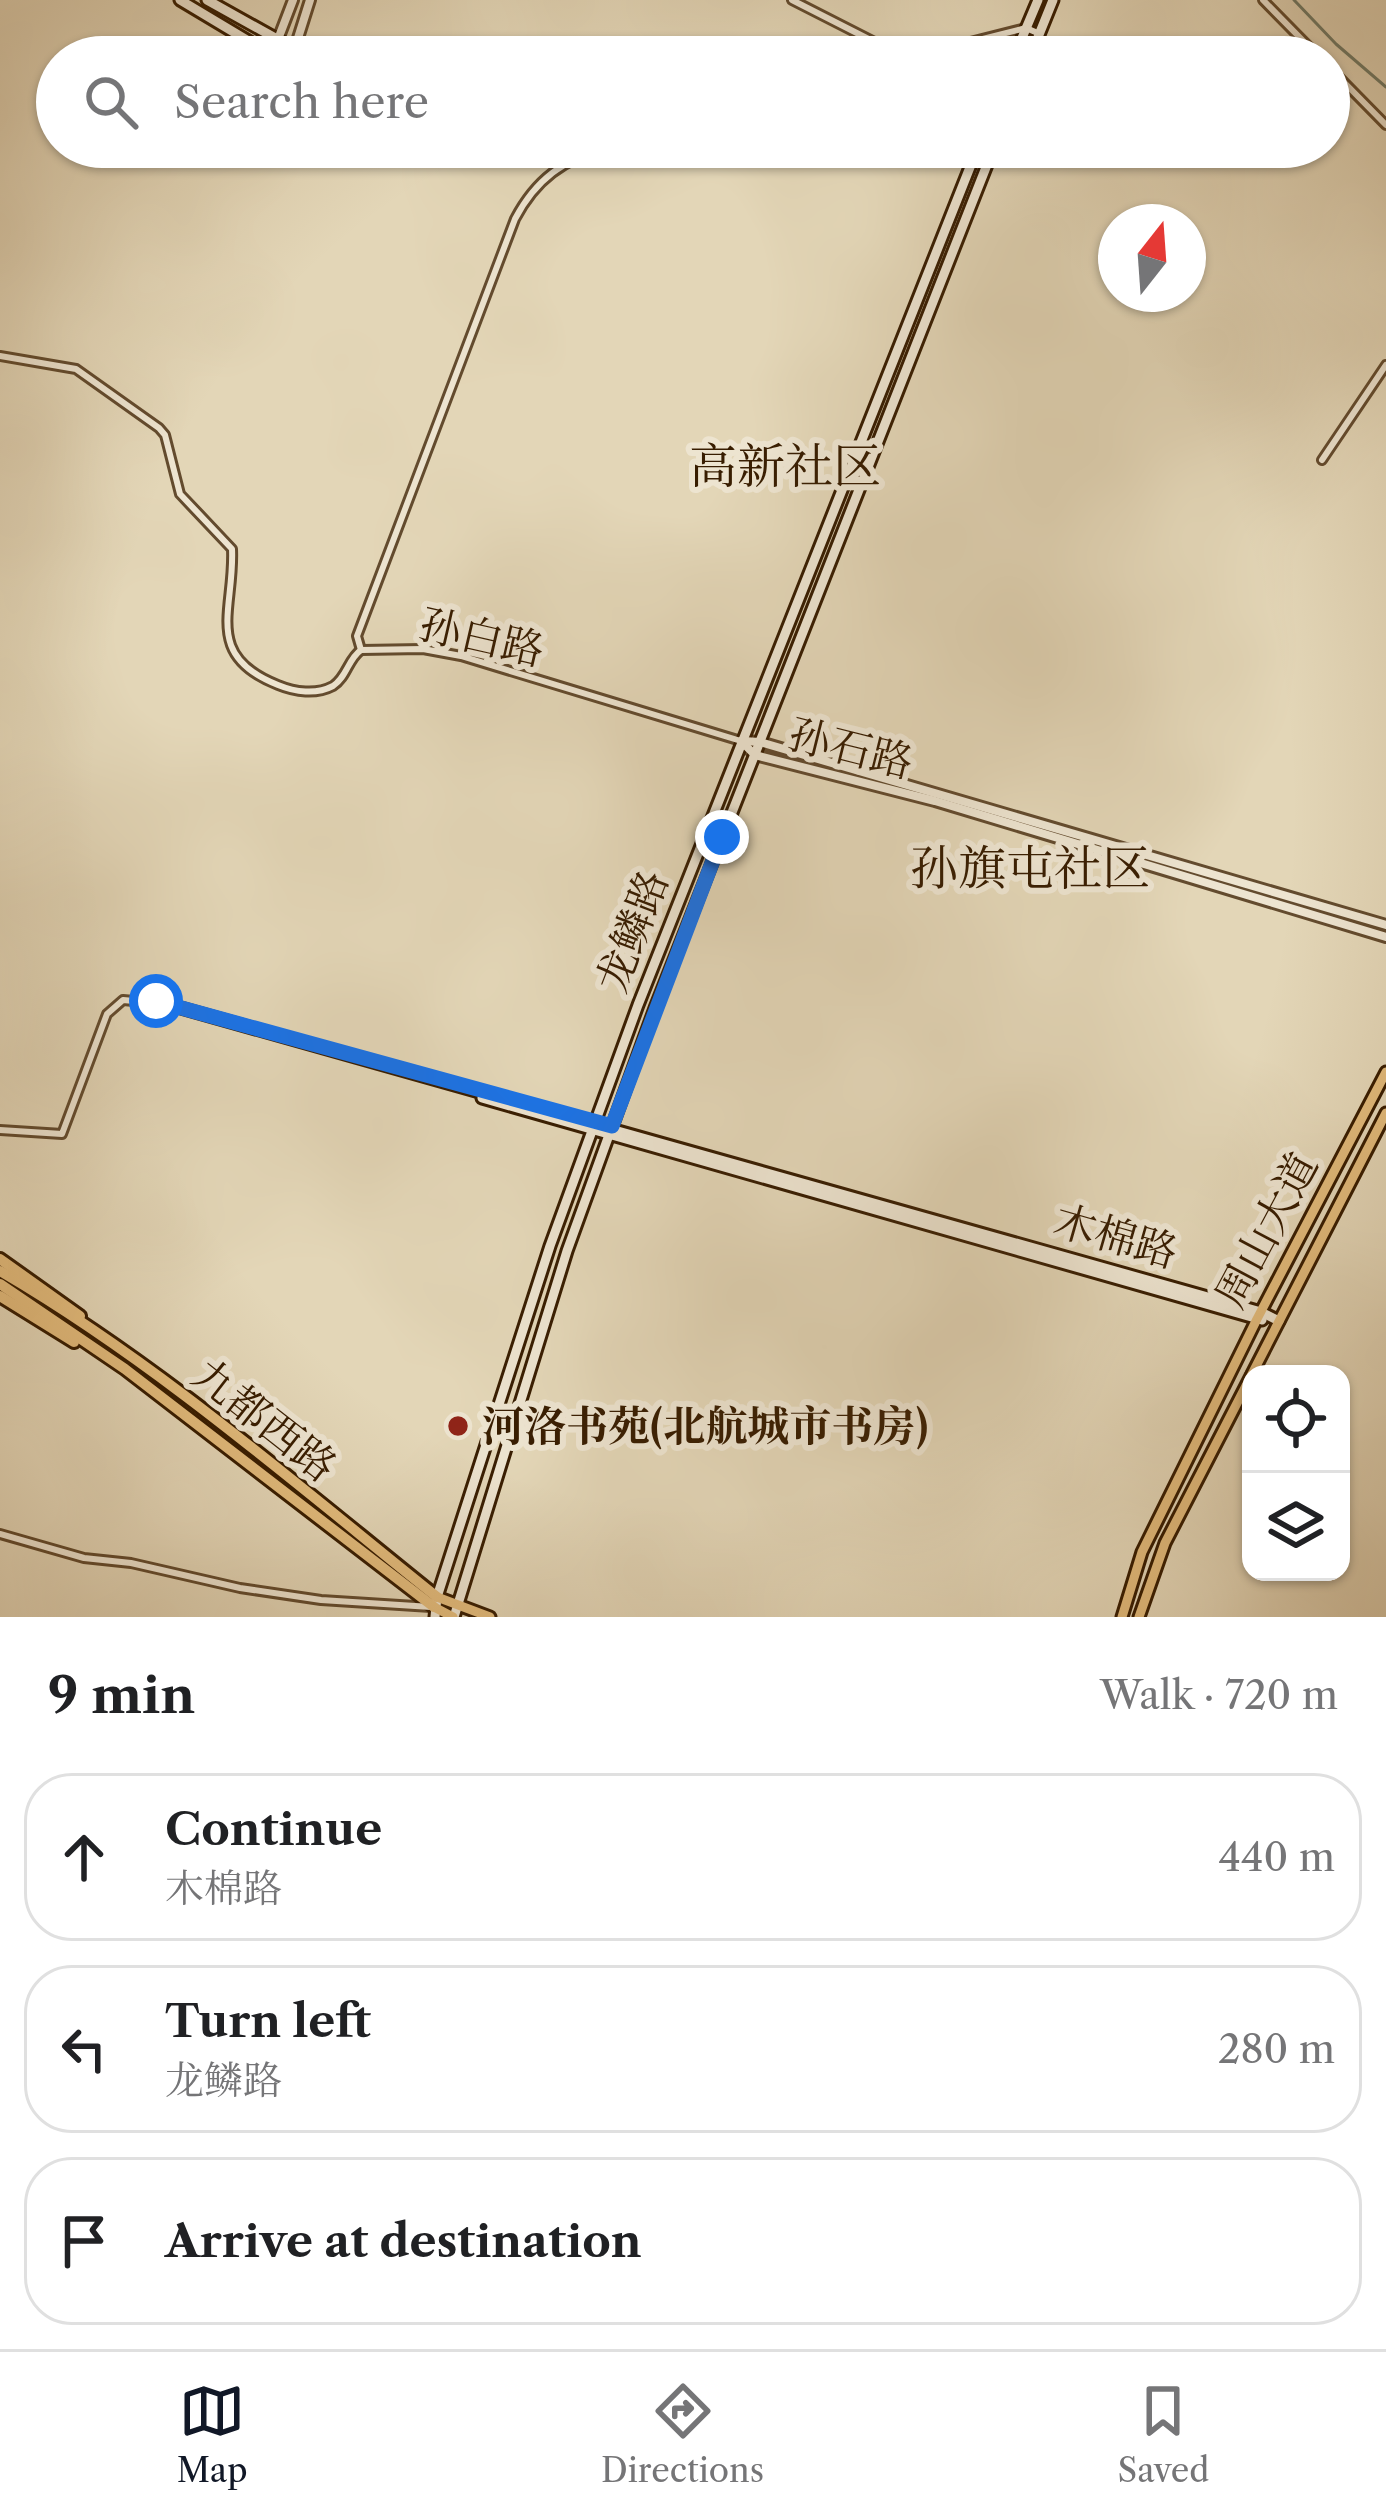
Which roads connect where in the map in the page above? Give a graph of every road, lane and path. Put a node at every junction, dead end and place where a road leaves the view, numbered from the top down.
1 (179, 0) edge
2 (207, 0) edge
3 (293, 0) edge
4 (310, 0) edge
5 (792, 0) edge
6 (1038, 0) edge
7 (1054, 0) edge
8 (1263, 0) edge
9 (1026, 28) junction
10 (1040, 34) joint
11 (239, 36) edge
12 (271, 36) edge
13 (280, 36) edge
14 (299, 36) edge
15 (865, 36) edge
16 (993, 36) edge
17 (1023, 36) edge
18 (1298, 36) edge
19 (1350, 88) edge
20 (1386, 125) edge
21 (559, 168) edge
22 (970, 168) edge
23 (986, 168) edge
24 (0, 356) edge
25 (1386, 365) edge
26 (1322, 460) dead end
27 (361, 650) junction
28 (741, 741) junction
29 (760, 742) junction
30 (755, 755) junction
31 (1386, 925) edge
32 (1386, 937) edge
33 (145, 1002) joint
34 (1386, 1072) edge
35 (1386, 1113) edge
36 (594, 1126) junction
37 (0, 1130) edge
38 (610, 1131) junction
39 (0, 1259) edge
40 (0, 1271) edge
41 (0, 1284) edge
42 (0, 1296) edge
43 (1259, 1316) junction
44 (1280, 1321) junction
45 (104, 1339) junction
46 (1256, 1365) edge
47 (124, 1369) junction
48 (1242, 1393) edge
49 (0, 1534) edge
50 (435, 1607) edge
51 (455, 1614) edge
52 (490, 1617) edge
53 (1122, 1617) edge
54 (1139, 1617) edge

1 - 11 main road
2 - 12 main road
3 - 13 street
4 - 14 street
5 - 15 street
6 - 9 main road
7 - 10 main road
8 - 18 street
9 - 10 street
9 - 16 street
9 - 17 main road
19 - 20 street
21 - 27 street
22 - 28 main road, 龙鳞路
23 - 29 main road, 龙鳞路
24 - 27 street, 孙白路
25 - 26 street
27 - 28 street, 孙白路
28 - 29 street, 孙石路
28 - 30 street, 孙石路
28 - 36 main road, 龙鳞路
29 - 30 main road, 龙鳞路
29 - 31 street, 孙石路
30 - 32 street, 孙石路
30 - 38 main road, 龙鳞路
33 - 36 main road, 木棉路
33 - 37 street
34 - 43 main road, 周山大道
35 - 44 main road, 周山大道
36 - 38 main road, 木棉路
36 - 50 main road, 龙鳞路
38 - 43 main road, 木棉路
38 - 51 main road, 龙鳞路
39 - 45 highway
40 - 45 highway, 九都西路
41 - 47 highway, 九都西路
42 - 47 highway
43 - 44 main road, 木棉路
43 - 53 main road, 周山大道
44 - 46 main road, 周山大道
45 - 50 highway, 九都西路
47 - 50 highway, 九都西路
48 - 54 main road, 周山大道
49 - 50 street
50 - 51 main road, 九都西路
51 - 52 main road, 九都西路

